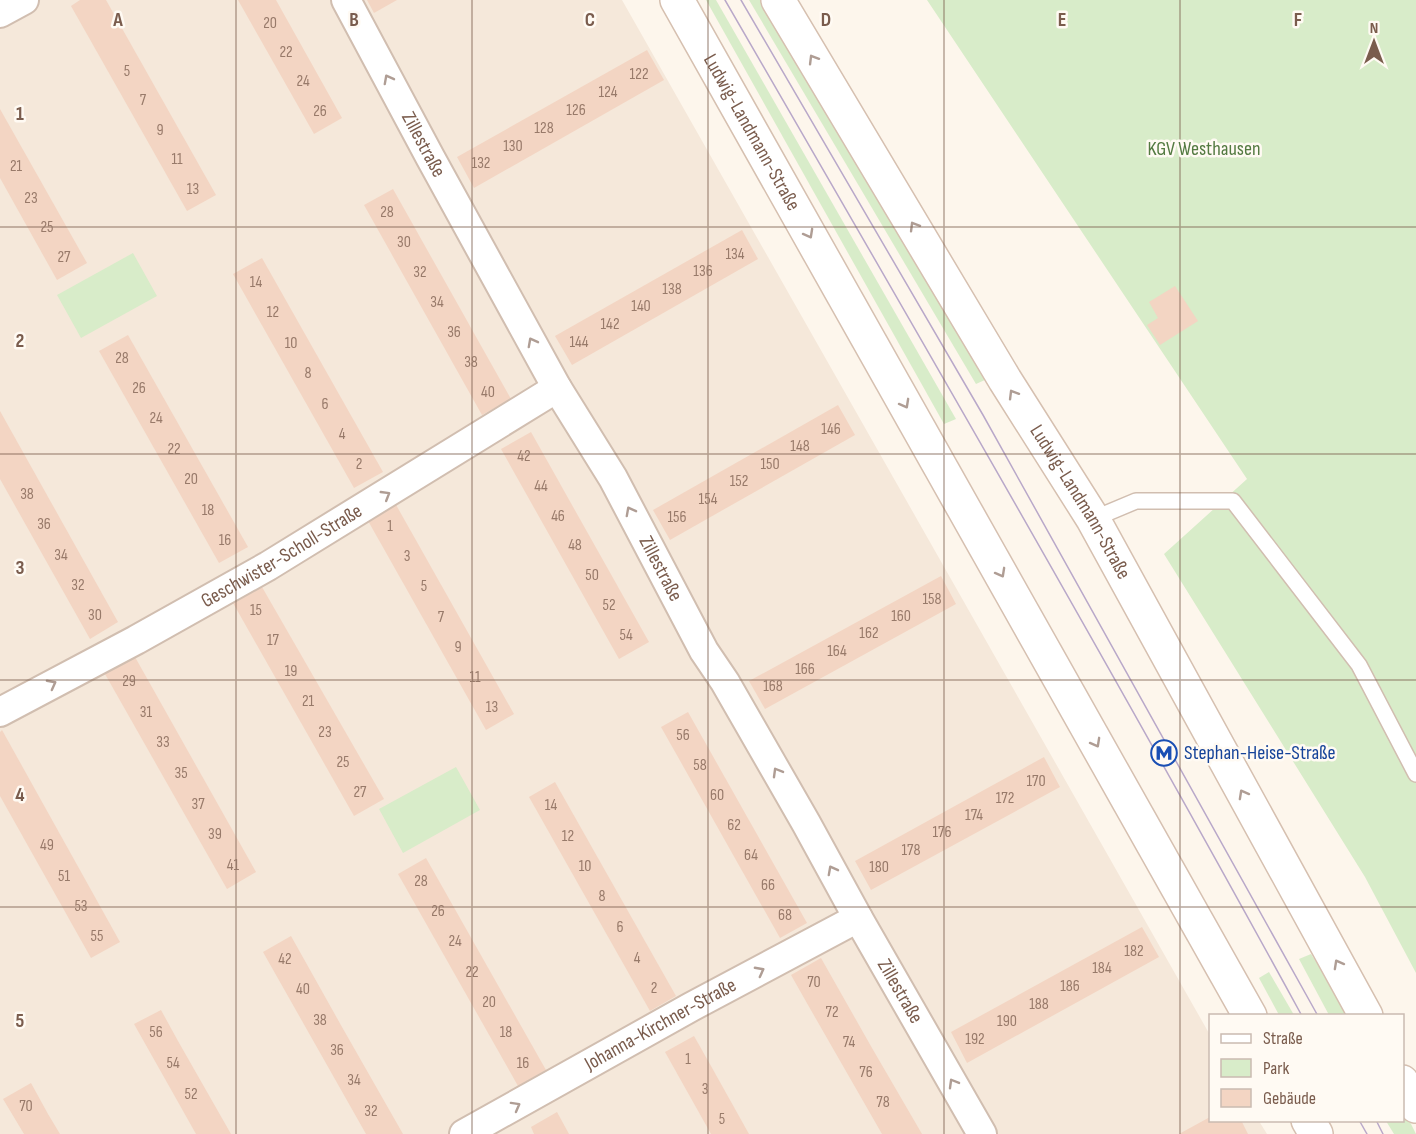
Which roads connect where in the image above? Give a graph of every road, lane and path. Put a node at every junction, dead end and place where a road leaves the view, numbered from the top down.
1 (24, 0) edge
2 (346, 0) edge
3 (677, 0) edge
4 (778, 0) edge
5 (0, 13) edge
6 (557, 388) junction
7 (1093, 519) junction
8 (0, 711) edge
9 (1416, 774) edge
10 (858, 918) junction
11 (1249, 1014) edge
12 (1365, 1014) edge
13 (1404, 1085) edge
14 (1416, 1106) edge
15 (464, 1134) edge
16 (982, 1134) edge

1 - 5 street
6 -> 2 street, Zillestraße
3 -> 11 main road, Ludwig-Landmann-Straße
7 -> 4 main road, Ludwig-Landmann-Straße
8 -> 6 street, Geschwister-Scholl-Straße
10 -> 6 street, Zillestraße
7 - 9 lane
12 -> 7 main road, Ludwig-Landmann-Straße
15 -> 10 street, Johanna-Kirchner-Straße
16 -> 10 street, Zillestraße
13 - 14 main road

